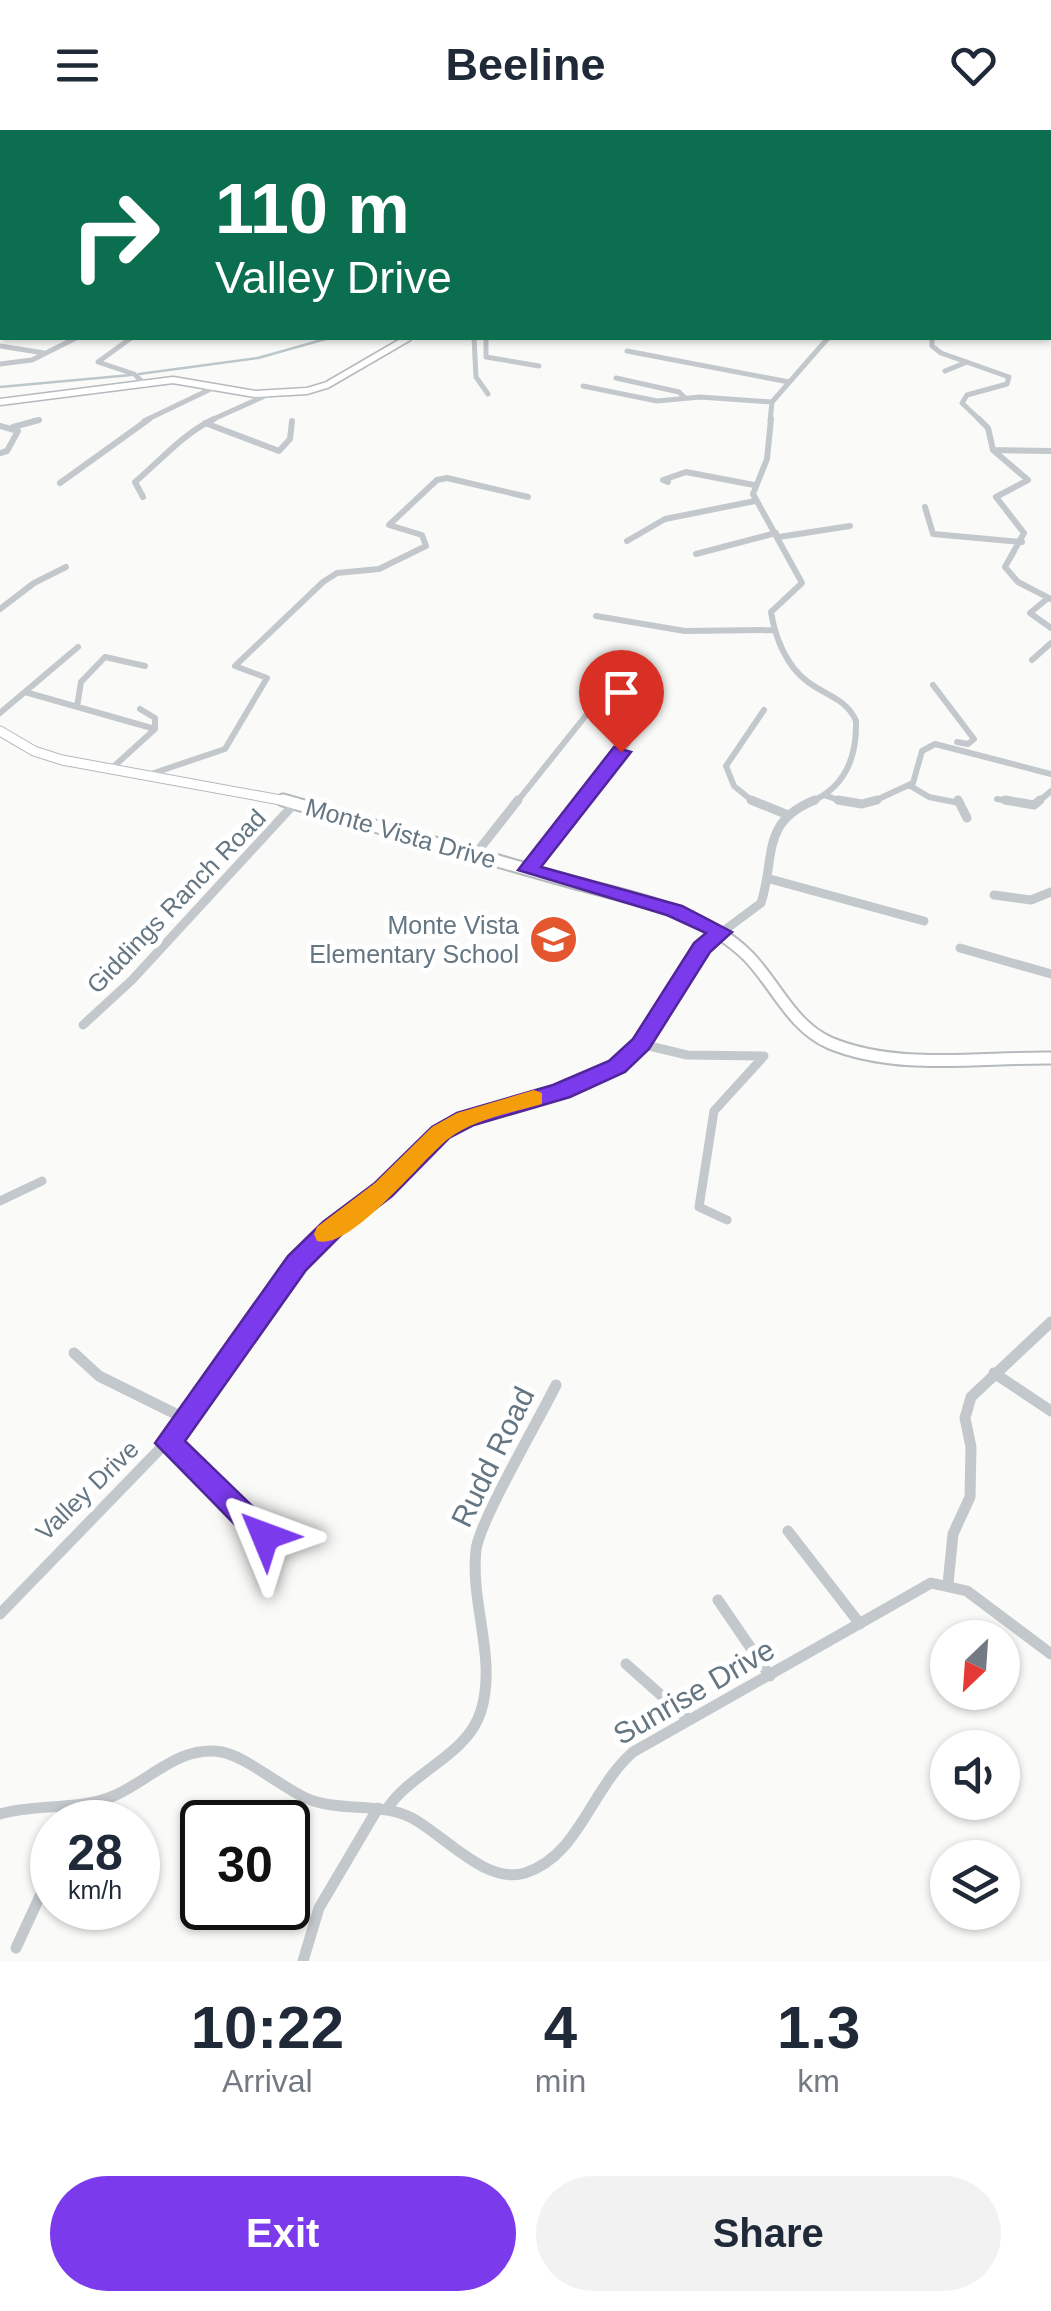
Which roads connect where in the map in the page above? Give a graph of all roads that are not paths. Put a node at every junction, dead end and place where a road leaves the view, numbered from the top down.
1 (72, 340) edge
2 (125, 340) edge
3 (405, 340) edge
4 (474, 340) edge
5 (486, 340) edge
6 (826, 340) edge
7 (933, 340) edge
8 (0, 346) edge
9 (627, 351) dead end
10 (44, 353) junction
11 (967, 362) junction
12 (0, 364) edge
13 (539, 366) dead end
14 (944, 372) dead end
15 (616, 378) dead end
16 (789, 382) junction
17 (146, 384) junction
18 (218, 386) junction
19 (583, 386) dead end
20 (488, 394) dead end
21 (267, 395) junction
22 (685, 398) junction
23 (0, 402) edge
24 (772, 402) junction
25 (39, 420) dead end
26 (292, 421) dead end
27 (205, 422) junction
28 (0, 426) edge
29 (14, 427) junction
30 (993, 450) junction
31 (1051, 451) edge
32 (0, 453) edge
33 (668, 482) dead end
34 (60, 483) dead end
35 (754, 486) junction
36 (528, 497) dead end
37 (142, 498) dead end
38 (755, 501) junction
39 (925, 508) dead end
40 (850, 526) dead end
41 (777, 535) junction
42 (627, 541) dead end
43 (1022, 542) junction
44 (696, 554) dead end
45 (66, 567) dead end
46 (20, 593) joint
47 (1049, 598) edge
48 (0, 609) edge
49 (596, 616) dead end
50 (1051, 628) edge
51 (774, 630) junction
52 (1051, 643) edge
53 (78, 647) dead end
54 (1032, 660) dead end
55 (145, 666) dead end
56 (611, 684) dead end
57 (933, 686) dead end
58 (25, 692) junction
59 (630, 706) dead end
60 (80, 708) junction
61 (140, 709) dead end
62 (764, 710) dead end
63 (0, 713) edge
64 (154, 729) junction
65 (0, 732) edge
66 (940, 744) junction
67 (111, 769) junction
68 (151, 774) junction
69 (1051, 774) edge
70 (909, 784) junction
71 (1051, 791) edge
72 (824, 796) junction
73 (997, 799) dead end
74 (295, 803) junction
75 (788, 815) junction
76 (967, 818) dead end
77 (477, 852) junction
78 (528, 870) junction
79 (770, 879) junction
80 (579, 884) joint
81 (1051, 892) edge
82 (994, 896) dead end
83 (924, 921) dead end
84 (722, 932) junction
85 (960, 948) dead end
86 (1051, 974) edge
87 (83, 1025) dead end
88 (641, 1044) junction
89 (1051, 1058) edge
90 (42, 1181) dead end
91 (0, 1200) edge
92 (728, 1220) dead end
93 (1051, 1322) edge
94 (74, 1353) dead end
95 (994, 1373) junction
96 (556, 1385) dead end
97 (1051, 1411) edge
98 (188, 1420) junction
99 (168, 1443) junction
100 (788, 1531) dead end
101 (265, 1536) dead end
102 (948, 1584) junction
103 (718, 1600) dead end
104 (0, 1614) edge
105 (860, 1624) junction
106 (1051, 1654) edge
107 (626, 1664) dead end
108 (770, 1676) junction
109 (690, 1720) junction
110 (101, 1800) edge
111 (30, 1806) edge
112 (382, 1809) junction
113 (0, 1814) edge
114 (30, 1918) edge
115 (16, 1948) dead end
116 (303, 1961) edge

1 - 10 street
2 - 17 street
3 - 21 main road
4 - 20 street
5 - 13 street
6 - 16 street
7 - 11 street
8 - 10 street
9 - 16 street
10 - 12 street
11 - 14 street
11 - 30 street
15 - 22 street
16 - 24 street
17 - 18 main road
17 - 23 main road
18 - 21 main road
18 - 34 street
19 - 22 street
21 - 27 street
22 - 24 street
24 - 35 street
25 - 29 street
26 - 27 street
27 - 37 street
28 - 29 street
29 - 32 street
30 - 31 street
30 - 43 street
33 - 35 street
35 - 38 street
36 - 68 street
38 - 41 street
38 - 42 street
39 - 43 street
40 - 41 street
41 - 44 street
41 - 51 street
43 - 47 street
45 - 46 street
46 - 48 street
47 - 50 street
49 - 51 street
51 - 72 street
52 - 54 street
53 - 58 street
55 - 60 street
56 - 77 street
57 - 66 street
58 - 60 street
58 - 63 street
59 - 78 street
60 - 64 street
61 - 64 street
62 - 75 street
64 - 67 street
65 - 67 main road, Monte Vista Drive
66 - 69 street
66 - 70 street
67 - 68 main road, Monte Vista Drive
68 - 74 main road, Monte Vista Drive
70 - 72 street
70 - 76 street
71 - 73 street
72 - 75 street
74 - 77 main road, Monte Vista Drive
74 - 87 street, Giddings Ranch Road
75 - 79 street
77 - 78 main road, Monte Vista Drive
78 - 80 main road, Monte Vista Drive
79 - 83 street
79 - 84 street, Valley Drive
80 - 84 main road, Monte Vista Drive
81 - 82 street
84 - 88 street, Valley Drive
84 - 89 main road, Monte Vista Drive
85 - 86 street
88 - 92 street
88 - 98 street, Valley Drive
90 - 91 street
93 - 95 street
94 - 98 street
95 - 97 street
95 - 102 street
96 - 112 street, Rudd Road
98 - 99 street, Valley Drive
99 - 101 street
99 - 104 street, Valley Drive
100 - 105 street
102 - 105 street, Sunrise Drive
102 - 106 street
103 - 108 street
105 - 108 street, Sunrise Drive
107 - 109 street
108 - 109 street, Sunrise Drive
109 - 112 street, Sunrise Drive
110 - 112 street, Sunrise Drive
111 - 113 street, Sunrise Drive
112 - 116 street, Rudd Road
114 - 115 street

